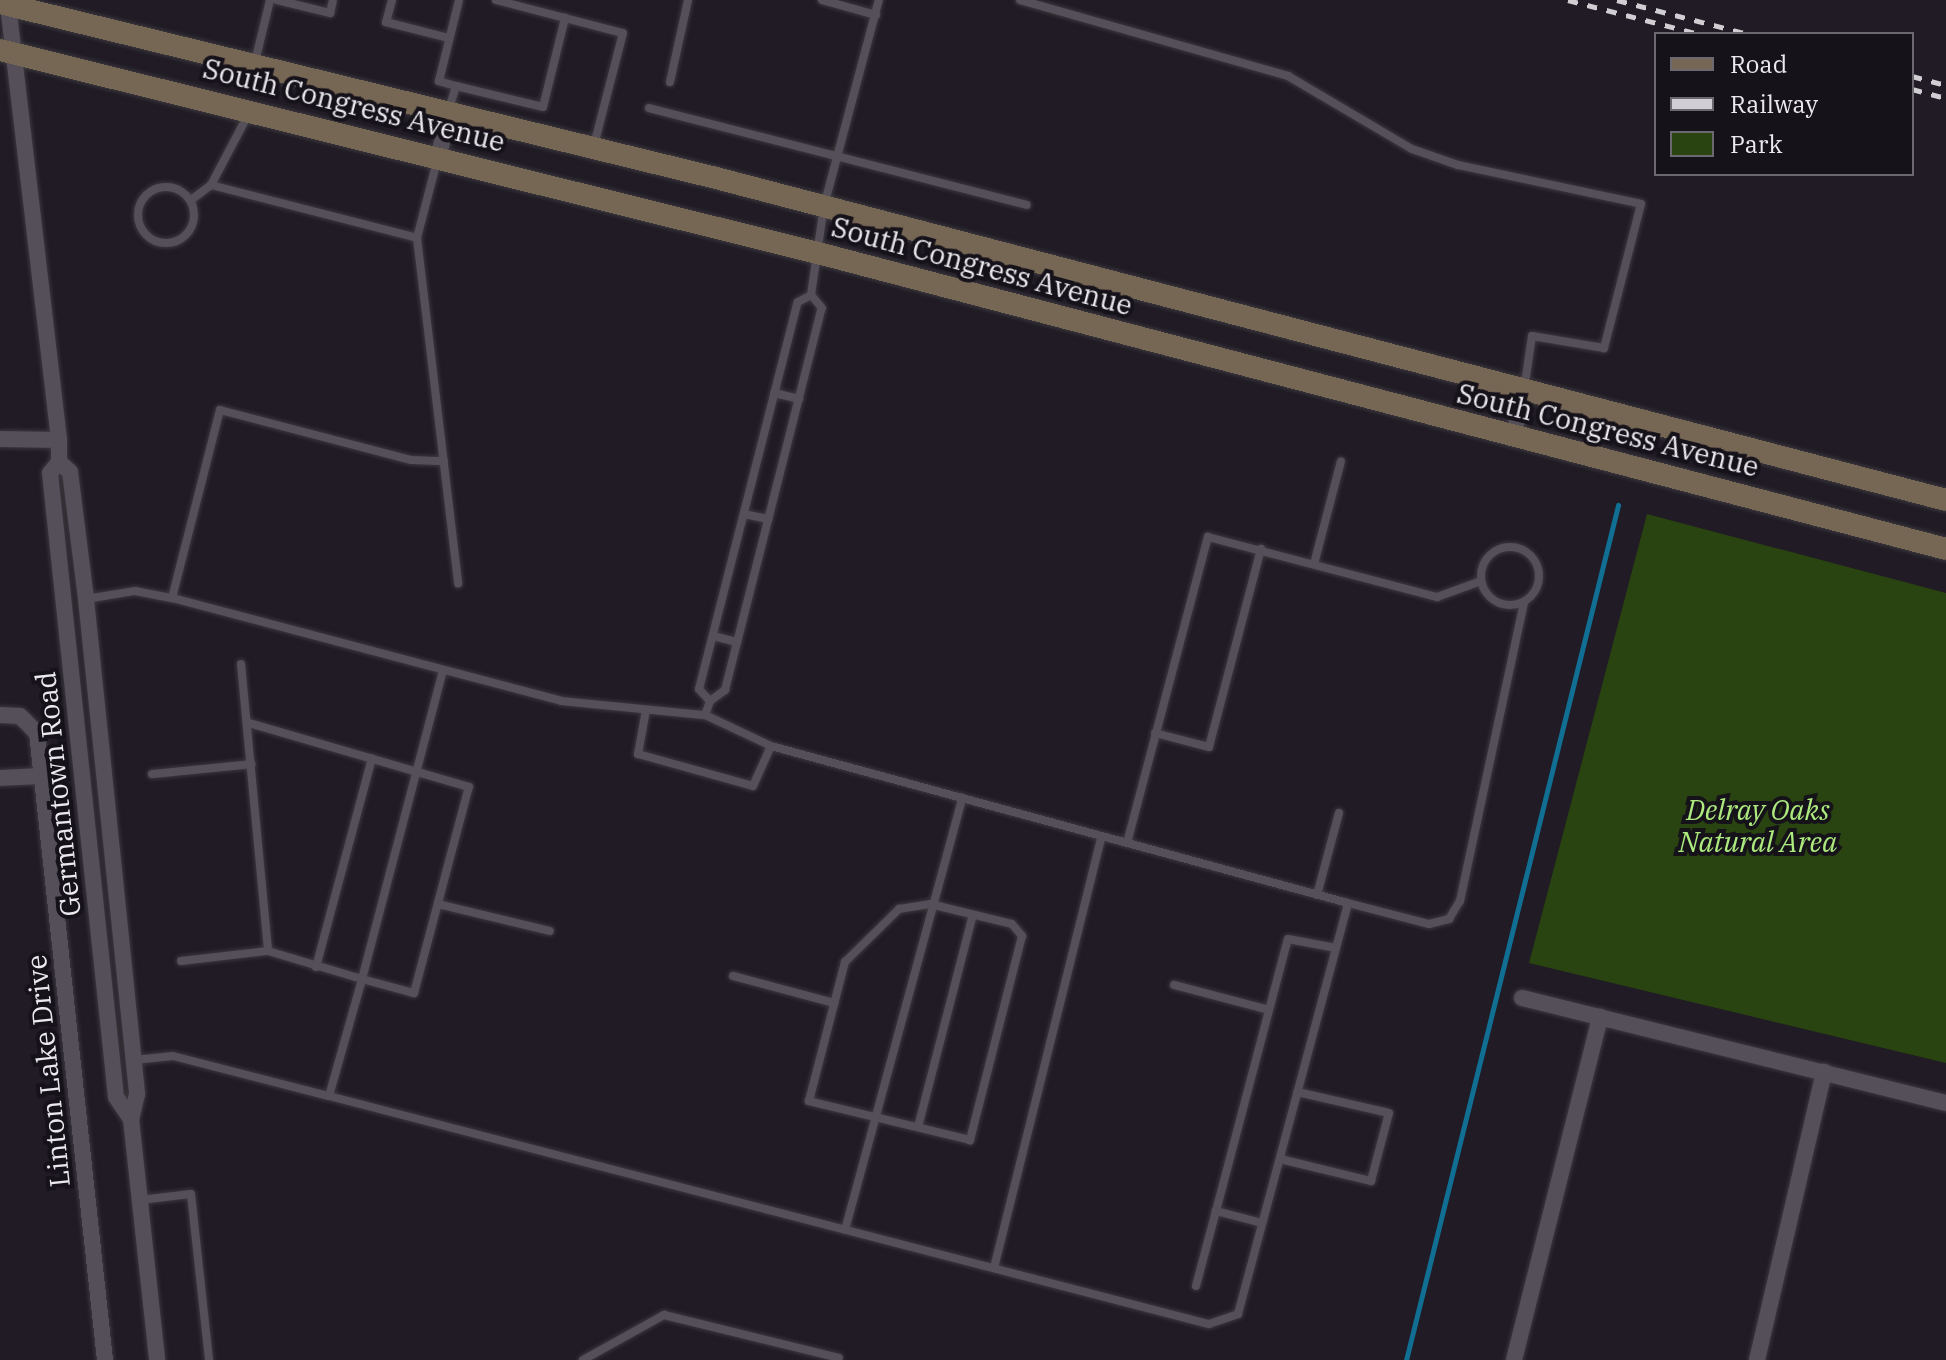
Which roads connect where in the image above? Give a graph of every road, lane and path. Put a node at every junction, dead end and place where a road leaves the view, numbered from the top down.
1 (270, 0) edge
2 (277, 0) edge
3 (333, 0) edge
4 (392, 0) edge
5 (459, 0) edge
6 (496, 0) edge
7 (688, 0) edge
8 (822, 0) edge
9 (879, 0) edge
10 (1020, 0) edge
11 (6, 3) edge
12 (876, 15) junction
13 (565, 18) junction
14 (449, 38) junction
15 (7, 52) edge
16 (255, 62) junction
17 (670, 82) dead end
18 (456, 86) junction
19 (649, 108) dead end
20 (251, 110) junction
21 (448, 114) junction
22 (593, 149) junction
23 (439, 156) junction
24 (837, 158) junction
25 (211, 185) junction
26 (191, 200) junction
27 (1027, 205) dead end
28 (824, 206) junction
29 (417, 238) junction
30 (818, 253) junction
31 (811, 295) junction
32 (1524, 391) junction
33 (774, 393) junction
34 (799, 399) junction
35 (1513, 437) junction
36 (0, 439) edge
37 (59, 440) junction
38 (444, 461) junction
39 (1341, 461) dead end
40 (59, 462) junction
41 (1946, 500) edge
42 (744, 514) junction
43 (768, 519) junction
44 (55, 520) junction
45 (1261, 549) junction
46 (1946, 549) edge
47 (1314, 564) junction
48 (1481, 581) junction
49 (458, 584) dead end
50 (172, 598) junction
51 (86, 599) junction
52 (1524, 602) junction
53 (713, 636) junction
54 (737, 642) junction
55 (241, 664) dead end
56 (443, 670) junction
57 (710, 701) junction
58 (646, 710) junction
59 (0, 715) edge
60 (705, 715) junction
61 (248, 723) junction
62 (1155, 733) junction
63 (771, 746) junction
64 (372, 758) junction
65 (252, 764) junction
66 (416, 771) junction
67 (152, 774) dead end
68 (43, 776) junction
69 (0, 778) edge
70 (962, 798) junction
71 (1339, 813) dead end
72 (1102, 836) junction
73 (1127, 843) junction
74 (93, 883) junction
75 (1317, 895) junction
76 (1348, 903) junction
77 (438, 904) junction
78 (930, 904) junction
79 (973, 915) junction
80 (550, 931) dead end
81 (1336, 948) junction
82 (268, 951) junction
83 (181, 961) dead end
84 (316, 967) junction
85 (733, 976) dead end
86 (362, 979) junction
87 (1174, 985) dead end
88 (1522, 998) dead end
89 (834, 1003) junction
90 (1269, 1010) junction
91 (1600, 1017) junction
92 (134, 1060) junction
93 (1824, 1072) junction
94 (1297, 1092) junction
95 (329, 1096) junction
96 (1946, 1103) edge
97 (873, 1117) junction
98 (131, 1119) junction
99 (918, 1127) junction
100 (1280, 1159) junction
101 (140, 1200) junction
102 (1216, 1211) junction
103 (1262, 1223) junction
104 (845, 1230) junction
105 (994, 1268) junction
106 (1196, 1286) dead end
107 (839, 1358) edge
108 (105, 1360) edge
109 (157, 1360) edge
110 (209, 1360) edge
111 (583, 1360) edge
112 (1514, 1360) edge
113 (1757, 1360) edge

1 - 16 lane
2 - 3 lane
4 - 14 lane
5 - 14 lane
6 - 13 lane
7 - 17 lane
8 - 12 lane
9 - 12 lane
10 - 32 lane
11 - 15 street, Germantown Road
11 - 16 main road, South Congress Avenue
12 - 24 lane
13 - 18 lane
13 - 22 lane
14 - 18 lane
15 - 20 main road, South Congress Avenue
15 - 37 street, Germantown Road
16 - 21 main road, South Congress Avenue
18 - 21 lane
19 - 24 lane
20 - 23 main road, South Congress Avenue
20 - 25 lane
21 - 22 main road, South Congress Avenue
21 - 23 street
22 - 28 main road, South Congress Avenue
23 - 29 lane
23 - 30 main road, South Congress Avenue
24 - 27 lane
24 - 28 lane
25 - 26 lane
25 - 29 lane
26 - 26 lane
28 - 30 lane
28 - 32 main road, South Congress Avenue
29 - 38 lane
30 - 31 lane
30 - 35 main road, South Congress Avenue
31 - 33 lane
31 - 34 lane
32 - 35 street
32 - 41 main road, South Congress Avenue
33 - 34 lane
33 - 42 lane
34 - 43 lane
35 - 46 main road, South Congress Avenue
36 - 37 street
37 - 40 street, Germantown Road
38 - 49 lane
38 - 50 lane
39 - 47 lane
40 - 44 street, Germantown Road
40 - 51 street, Germantown Road
42 - 43 lane
42 - 53 lane
43 - 54 lane
44 - 51 street
44 - 74 street, Germantown Road
45 - 47 lane
45 - 62 lane
45 - 62 lane
47 - 48 lane
48 - 52 lane
48 - 52 lane
50 - 51 lane
50 - 56 lane
51 - 92 street, Germantown Road
52 - 76 lane
53 - 54 lane
53 - 57 lane
54 - 57 lane
55 - 61 lane
56 - 58 lane
56 - 66 lane
57 - 60 lane
58 - 60 lane
58 - 63 lane
59 - 68 street, Linton Lake Drive
60 - 63 lane
61 - 64 lane
61 - 65 lane
62 - 73 lane
63 - 70 lane
64 - 66 lane
64 - 84 lane
65 - 67 lane
65 - 82 lane
66 - 77 lane
66 - 86 lane
68 - 69 street
68 - 108 street, Linton Lake Drive
70 - 72 lane
70 - 78 lane
71 - 75 lane
72 - 73 lane
72 - 105 lane
73 - 75 lane
74 - 92 street
74 - 98 street, Germantown Road
75 - 76 lane
76 - 81 lane
77 - 80 lane
77 - 86 lane
78 - 79 lane
78 - 89 lane
78 - 97 lane
79 - 99 lane
79 - 99 lane
81 - 90 lane
81 - 94 lane
82 - 83 lane
82 - 84 lane
84 - 86 lane
85 - 89 lane
86 - 95 lane
87 - 90 lane
88 - 91 street
89 - 97 lane
90 - 102 lane
91 - 93 street
91 - 112 street
92 - 95 lane
92 - 98 street, Germantown Road
93 - 96 street
93 - 113 street
94 - 100 lane
94 - 100 lane
95 - 104 lane
97 - 99 lane
97 - 104 lane
98 - 101 street, Germantown Road
100 - 103 lane
101 - 109 street, Germantown Road
101 - 110 lane
102 - 103 lane
102 - 106 lane
103 - 105 lane
104 - 105 lane
107 - 111 lane

